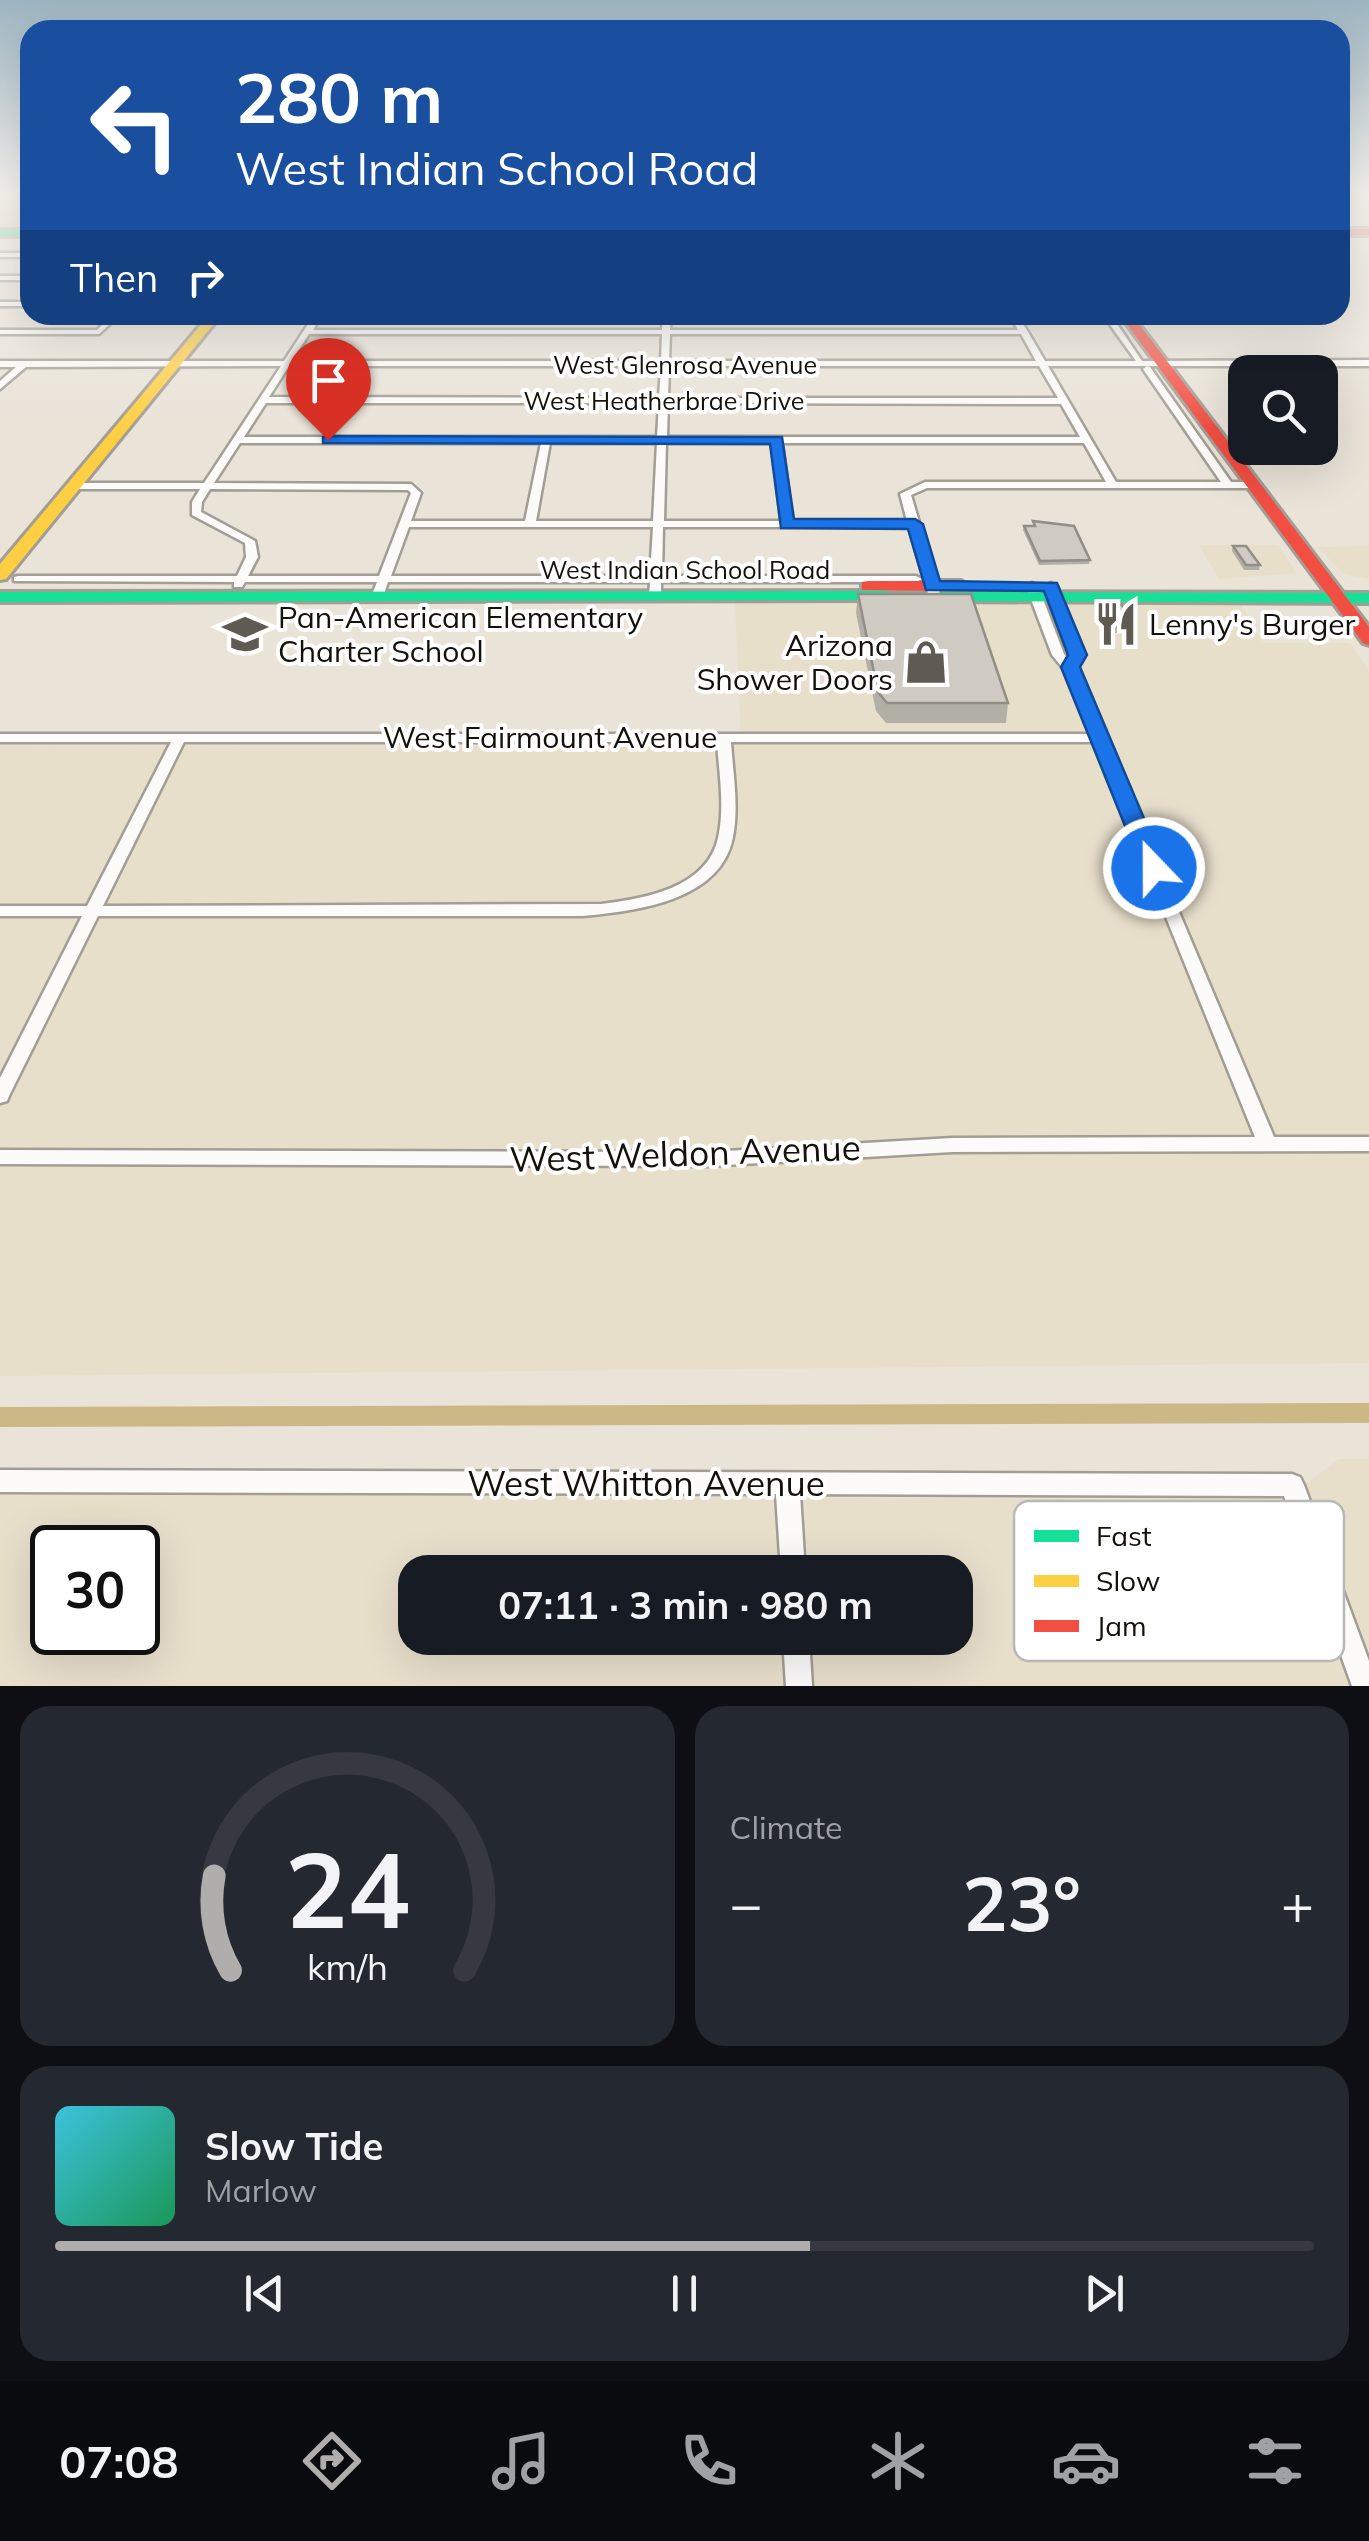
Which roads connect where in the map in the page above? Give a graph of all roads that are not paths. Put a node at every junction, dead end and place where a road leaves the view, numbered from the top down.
1 (106, 325) edge
2 (207, 325) edge
3 (312, 325) edge
4 (666, 325) edge
5 (1019, 325) edge
6 (1117, 325) edge
7 (1131, 325) edge
8 (0, 332) edge
9 (307, 332) junction
10 (666, 332) junction
11 (1023, 332) junction
12 (1369, 363) edge
13 (0, 364) edge
14 (24, 364) junction
15 (176, 364) junction
16 (286, 364) junction
17 (664, 364) junction
18 (1044, 364) junction
19 (1151, 364) junction
20 (0, 386) edge
21 (262, 400) junction
22 (663, 400) junction
23 (1066, 401) junction
24 (236, 440) junction
25 (546, 440) junction
26 (661, 440) junction
27 (777, 440) junction
28 (1088, 440) junction
29 (1113, 485) junction
30 (1228, 485) junction
31 (1254, 485) junction
32 (77, 486) junction
33 (206, 486) junction
34 (404, 524) junction
35 (530, 524) junction
36 (658, 524) junction
37 (786, 524) junction
38 (915, 524) junction
39 (6, 580) edge
40 (239, 582) junction
41 (1369, 585) edge
42 (381, 587) junction
43 (655, 587) junction
44 (928, 587) junction
45 (1043, 592) junction
46 (1333, 592) junction
47 (0, 597) edge
48 (1369, 598) edge
49 (1369, 639) edge
50 (724, 736) junction
51 (180, 737) junction
52 (0, 738) edge
53 (1101, 738) junction
54 (0, 910) edge
55 (92, 911) junction
56 (0, 1096) edge
57 (1267, 1144) junction
58 (1369, 1144) edge
59 (0, 1158) edge
60 (0, 1481) edge
61 (787, 1484) junction
62 (1298, 1501) edge
63 (791, 1555) edge
64 (1344, 1628) edge
65 (797, 1655) edge
66 (800, 1686) edge
67 (1365, 1686) edge

1 - 8 street
2 - 15 main road
3 - 9 street
4 - 10 street
5 - 11 street
6 - 19 street
7 - 19 main road
9 - 10 street
9 - 16 street
10 - 11 street
10 - 17 street
11 - 18 street
12 - 19 street, West Glenrosa Avenue
13 - 14 street, West Glenrosa Avenue
14 - 15 street, West Glenrosa Avenue
14 - 20 street
15 - 16 street, West Glenrosa Avenue
15 - 32 main road
16 - 17 street, West Glenrosa Avenue
16 - 21 street
17 - 18 street, West Glenrosa Avenue
17 - 22 street
18 - 19 street, West Glenrosa Avenue
18 - 23 street
19 - 30 street
19 - 31 main road
21 - 22 street, West Heatherbrae Drive
21 - 24 street
22 - 23 street, West Heatherbrae Drive
22 - 26 street
23 - 28 street
24 - 25 street
24 - 33 street
25 - 26 street
25 - 35 street
26 - 27 street
26 - 36 street
27 - 28 street
27 - 37 street
28 - 29 street
29 - 30 street
29 - 38 street
30 - 31 street
31 - 46 main road
32 - 33 street
32 - 39 main road
33 - 34 street
33 - 40 street
34 - 35 street
34 - 42 street
35 - 36 street
36 - 37 street
36 - 43 street
37 - 38 street
38 - 44 street
39 - 40 main road, West Indian School Road
40 - 42 main road, West Indian School Road
41 - 46 main road, West Indian School Road
42 - 43 main road, West Indian School Road
42 - 47 main road, West Indian School Road
43 - 44 main road, West Indian School Road
44 - 45 main road, West Indian School Road
45 - 46 main road, West Indian School Road
45 - 53 street
46 - 48 main road, West Indian School Road
46 - 49 main road
50 - 51 street, West Fairmount Avenue
50 - 53 street, West Fairmount Avenue
50 - 55 street
51 - 52 street, West Fairmount Avenue
51 - 55 street
53 - 57 street
54 - 55 street
55 - 56 street
57 - 58 street, West Weldon Avenue
57 - 59 street, West Weldon Avenue
60 - 61 street, West Whitton Avenue
61 - 62 street, West Whitton Avenue
61 - 63 street
64 - 67 street, West Whitton Avenue
65 - 66 street

